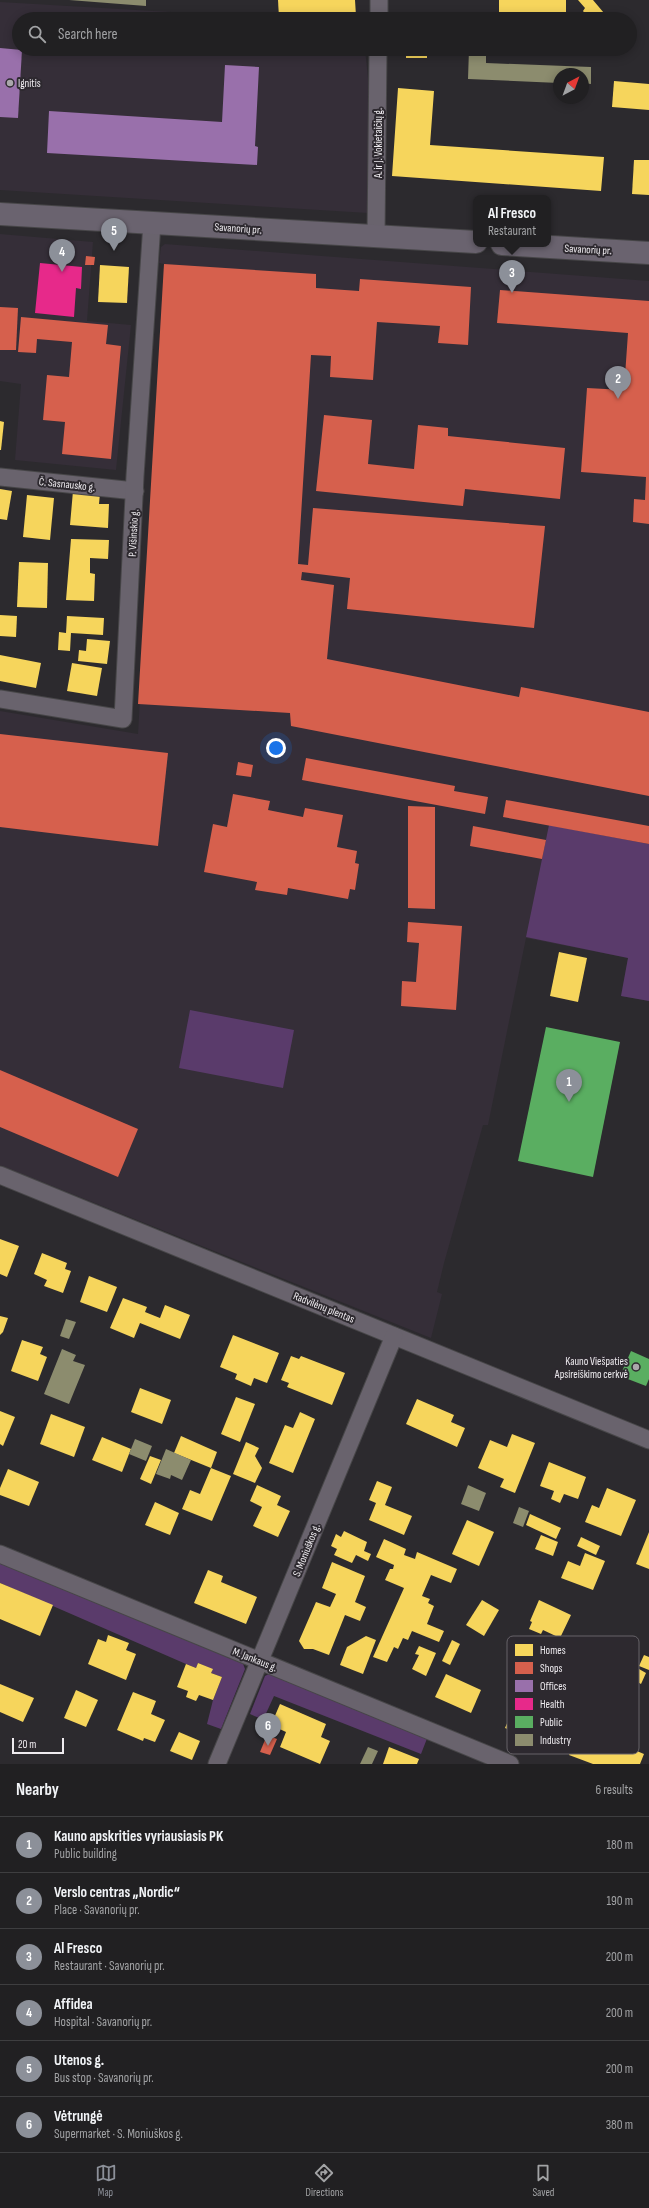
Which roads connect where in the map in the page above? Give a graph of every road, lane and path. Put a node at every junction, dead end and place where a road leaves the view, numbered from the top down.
1 (379, 0) edge
2 (379, 12) edge
3 (378, 56) edge
4 (0, 214) edge
5 (152, 223) junction
6 (376, 236) junction
7 (473, 242) edge
8 (551, 247) edge
9 (649, 253) edge
10 (0, 477) edge
11 (135, 490) junction
12 (0, 699) edge
13 (0, 1175) edge
14 (394, 1336) junction
15 (649, 1440) edge
16 (0, 1554) edge
17 (260, 1661) junction
18 (217, 1764) edge
19 (510, 1764) edge

1 - 2 street
3 - 6 street, A. ir J. Vokietaičių g.
4 - 5 main road, Savanorių pr.
5 - 6 main road, Savanorių pr.
5 - 11 street, P. Višinskio g.
6 - 7 main road, Savanorių pr.
8 - 9 main road, Savanorių pr.
10 - 11 street, Č. Sasnausko g.
11 - 12 street, P. Višinskio g.
13 - 14 street, Radvilėnų plentas
14 - 15 street, Radvilėnų plentas
14 - 17 street, S. Moniuškos g.
16 - 17 street, M. Jankaus g.
17 - 18 street, S. Moniuškos g.
17 - 19 street, M. Jankaus g.

